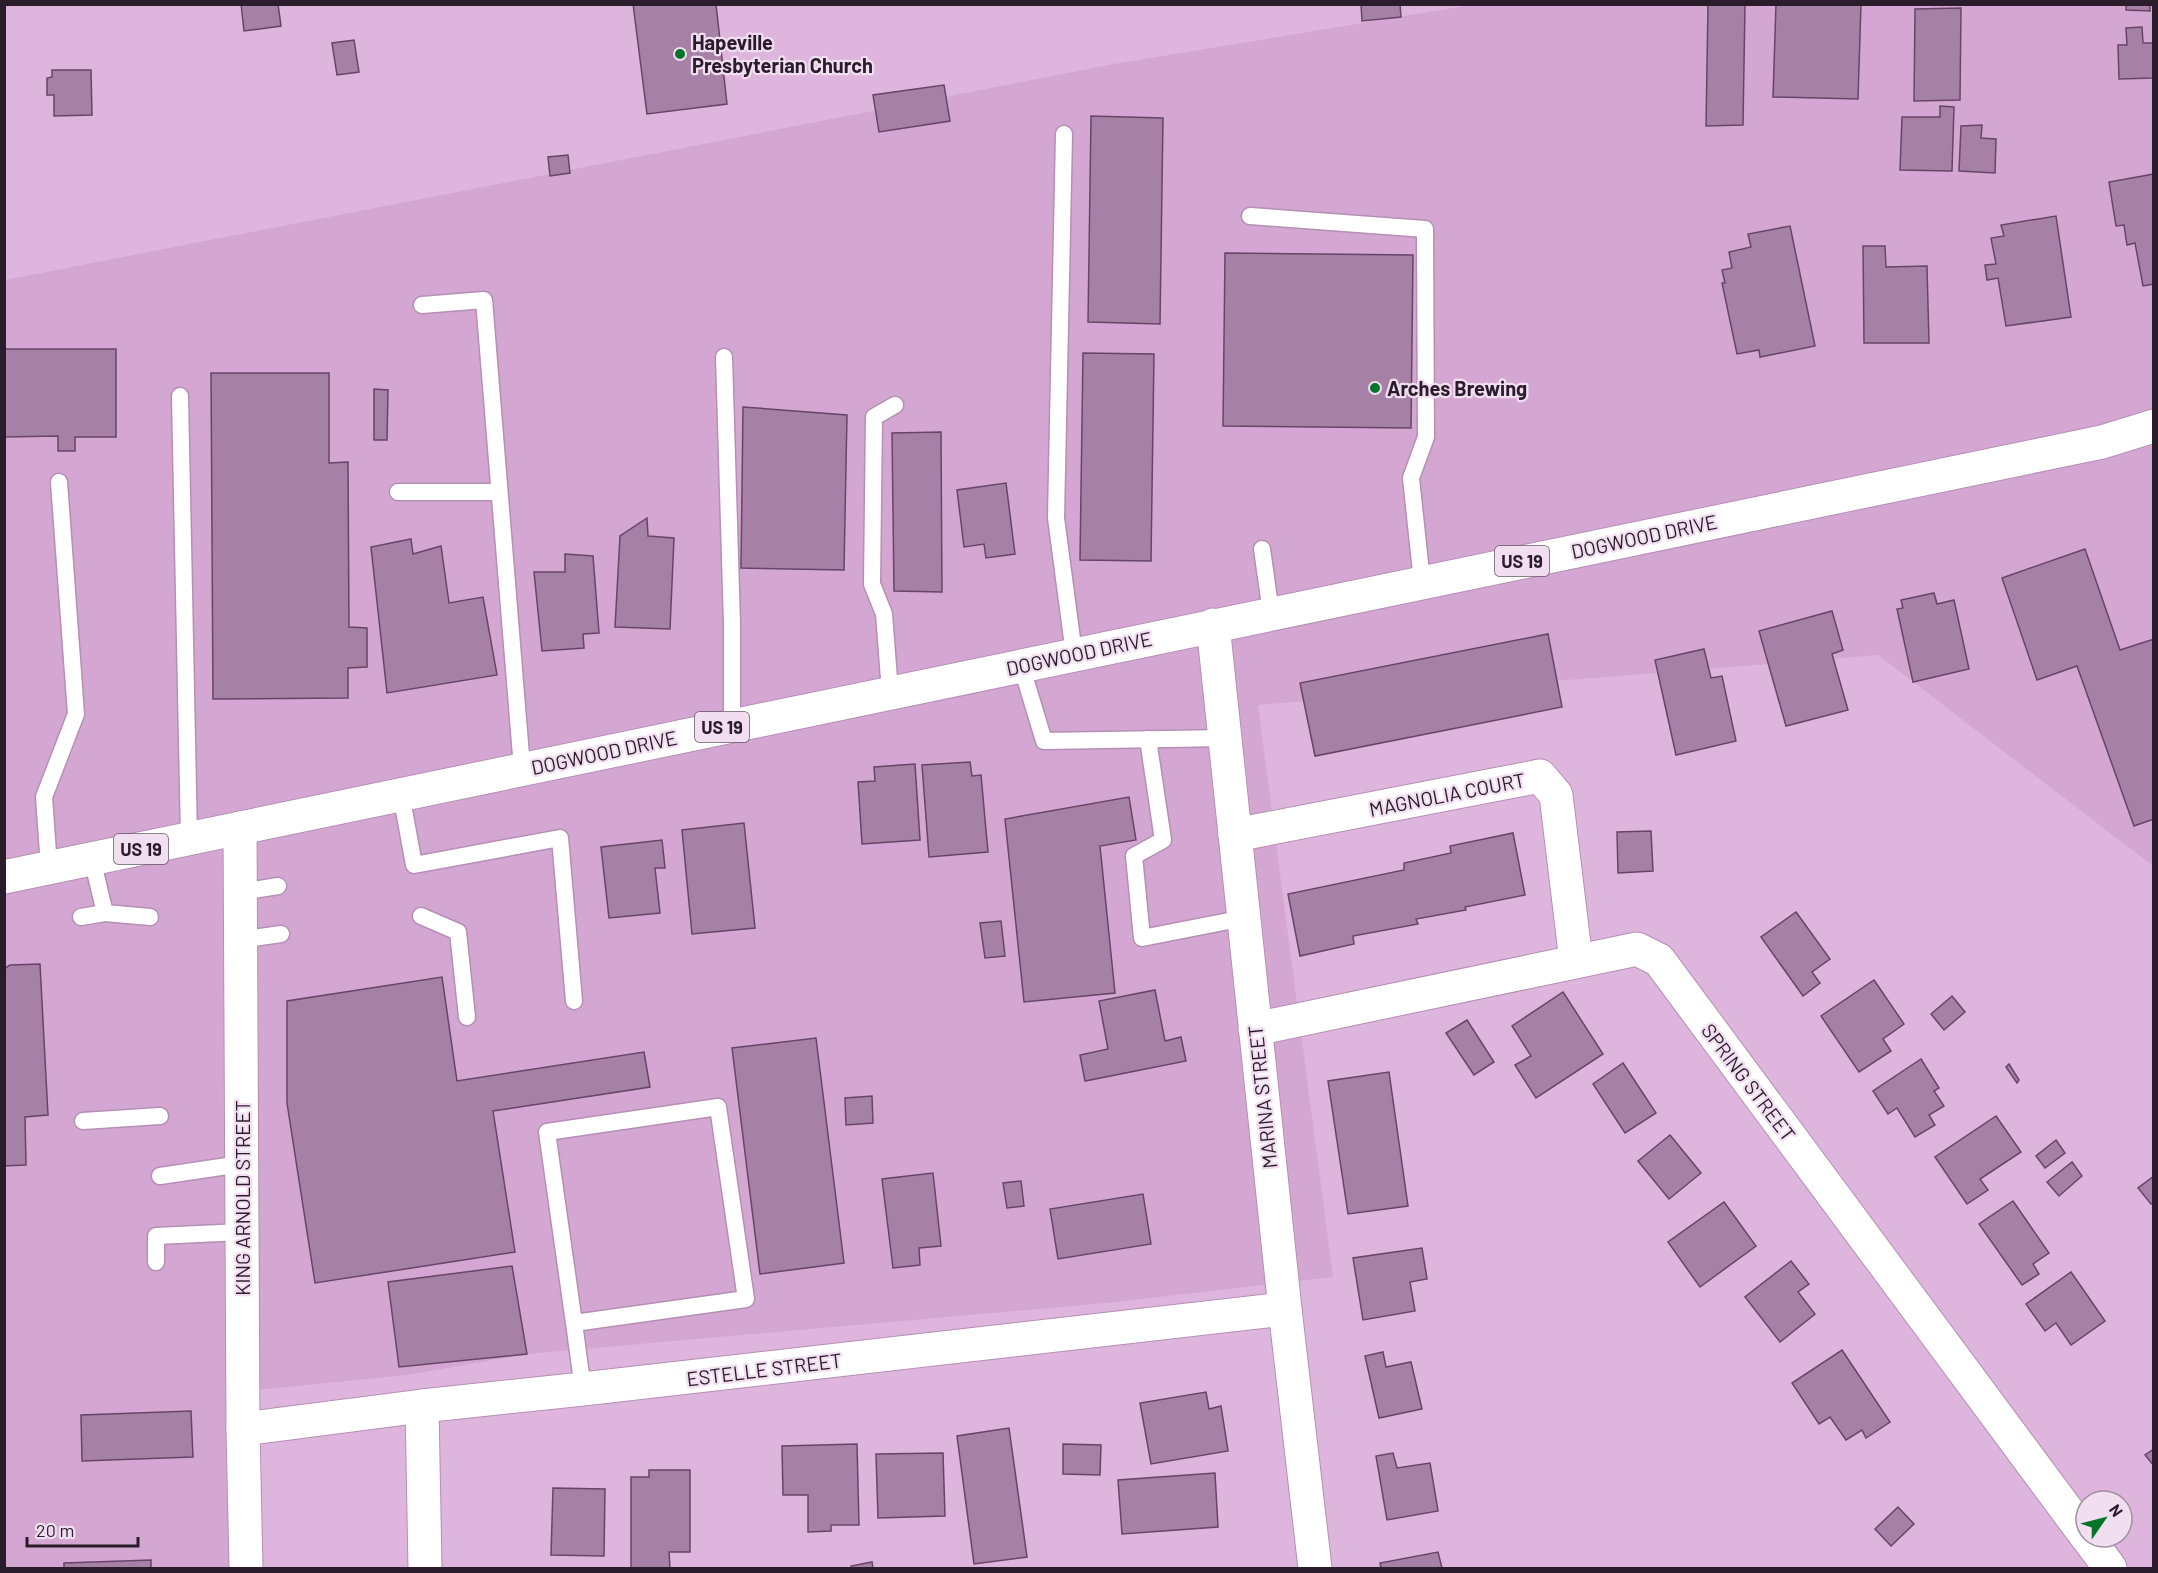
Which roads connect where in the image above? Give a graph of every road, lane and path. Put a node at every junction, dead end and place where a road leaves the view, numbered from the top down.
1 (1064, 134) dead end
2 (1250, 216) dead end
3 (422, 305) dead end
4 (724, 357) dead end
5 (180, 396) dead end
6 (895, 405) dead end
7 (2154, 426) edge
8 (59, 482) dead end
9 (398, 492) dead end
10 (499, 492) junction
11 (1262, 549) dead end
12 (1422, 582) junction
13 (1271, 613) junction
14 (1214, 625) junction
15 (1074, 654) junction
16 (1022, 665) junction
17 (890, 692) junction
18 (732, 725) junction
19 (1226, 738) junction
20 (1148, 739) junction
21 (522, 768) junction
22 (401, 794) junction
23 (240, 828) junction
24 (1236, 835) junction
25 (189, 838) junction
26 (92, 859) junction
27 (49, 867) junction
28 (4, 877) edge
29 (278, 886) dead end
30 (240, 892) junction
31 (105, 913) junction
32 (421, 916) dead end
33 (81, 917) dead end
34 (150, 917) dead end
35 (1244, 918) junction
36 (281, 934) dead end
37 (240, 940) junction
38 (1576, 961) junction
39 (574, 1001) dead end
40 (467, 1017) dead end
41 (1255, 1029) junction
42 (160, 1116) dead end
43 (82, 1121) dead end
44 (242, 1164) junction
45 (159, 1176) dead end
46 (242, 1232) junction
47 (156, 1262) dead end
48 (1285, 1309) junction
49 (574, 1323) junction
50 (583, 1389) junction
51 (422, 1406) junction
52 (243, 1429) junction
53 (2074, 1521) edge
54 (2095, 1549) edge
55 (246, 1569) edge
56 (425, 1569) edge
57 (1315, 1569) edge
58 (2110, 1569) edge

1 - 15 lane
2 - 12 lane
3 - 10 lane
4 - 18 lane
5 - 25 lane
6 - 17 lane
7 - 12 street, DOGWOOD DRIVE / US 19
8 - 27 lane
9 - 10 lane
10 - 21 lane
11 - 13 lane
12 - 13 street, DOGWOOD DRIVE / US 19
13 - 14 street, DOGWOOD DRIVE / US 19
14 - 15 street, DOGWOOD DRIVE / US 19
14 - 19 street, MARINA STREET
15 - 16 street, DOGWOOD DRIVE / US 19
16 - 17 street, DOGWOOD DRIVE / US 19
16 - 20 lane
17 - 18 street, DOGWOOD DRIVE / US 19
18 - 21 street, DOGWOOD DRIVE / US 19
19 - 20 lane
19 - 24 street, MARINA STREET
20 - 35 lane
21 - 22 street, DOGWOOD DRIVE / US 19
22 - 23 street, DOGWOOD DRIVE / US 19
22 - 39 lane
23 - 25 street, DOGWOOD DRIVE / US 19
23 - 30 street, KING ARNOLD STREET
24 - 35 street, MARINA STREET
24 - 38 street, MAGNOLIA COURT
25 - 26 street, DOGWOOD DRIVE / US 19
26 - 27 street, DOGWOOD DRIVE / US 19
26 - 31 lane
27 - 28 street, DOGWOOD DRIVE / US 19
29 - 30 lane
30 - 37 street, KING ARNOLD STREET
31 - 33 lane
31 - 34 lane
32 - 40 lane
35 - 41 street, MARINA STREET
36 - 37 lane
37 - 44 street, KING ARNOLD STREET
38 - 41 street, SPRING STREET
38 - 53 street, SPRING STREET
41 - 48 street, MARINA STREET
42 - 43 lane
44 - 45 lane
44 - 46 street, KING ARNOLD STREET
46 - 47 lane
46 - 52 street, KING ARNOLD STREET
48 - 50 street, ESTELLE STREET
48 - 57 street, MARINA STREET
49 - 49 lane
49 - 50 lane
50 - 51 street, ESTELLE STREET
51 - 52 street, ESTELLE STREET
51 - 56 street
52 - 55 street, KING ARNOLD STREET
54 - 58 street, SPRING STREET

